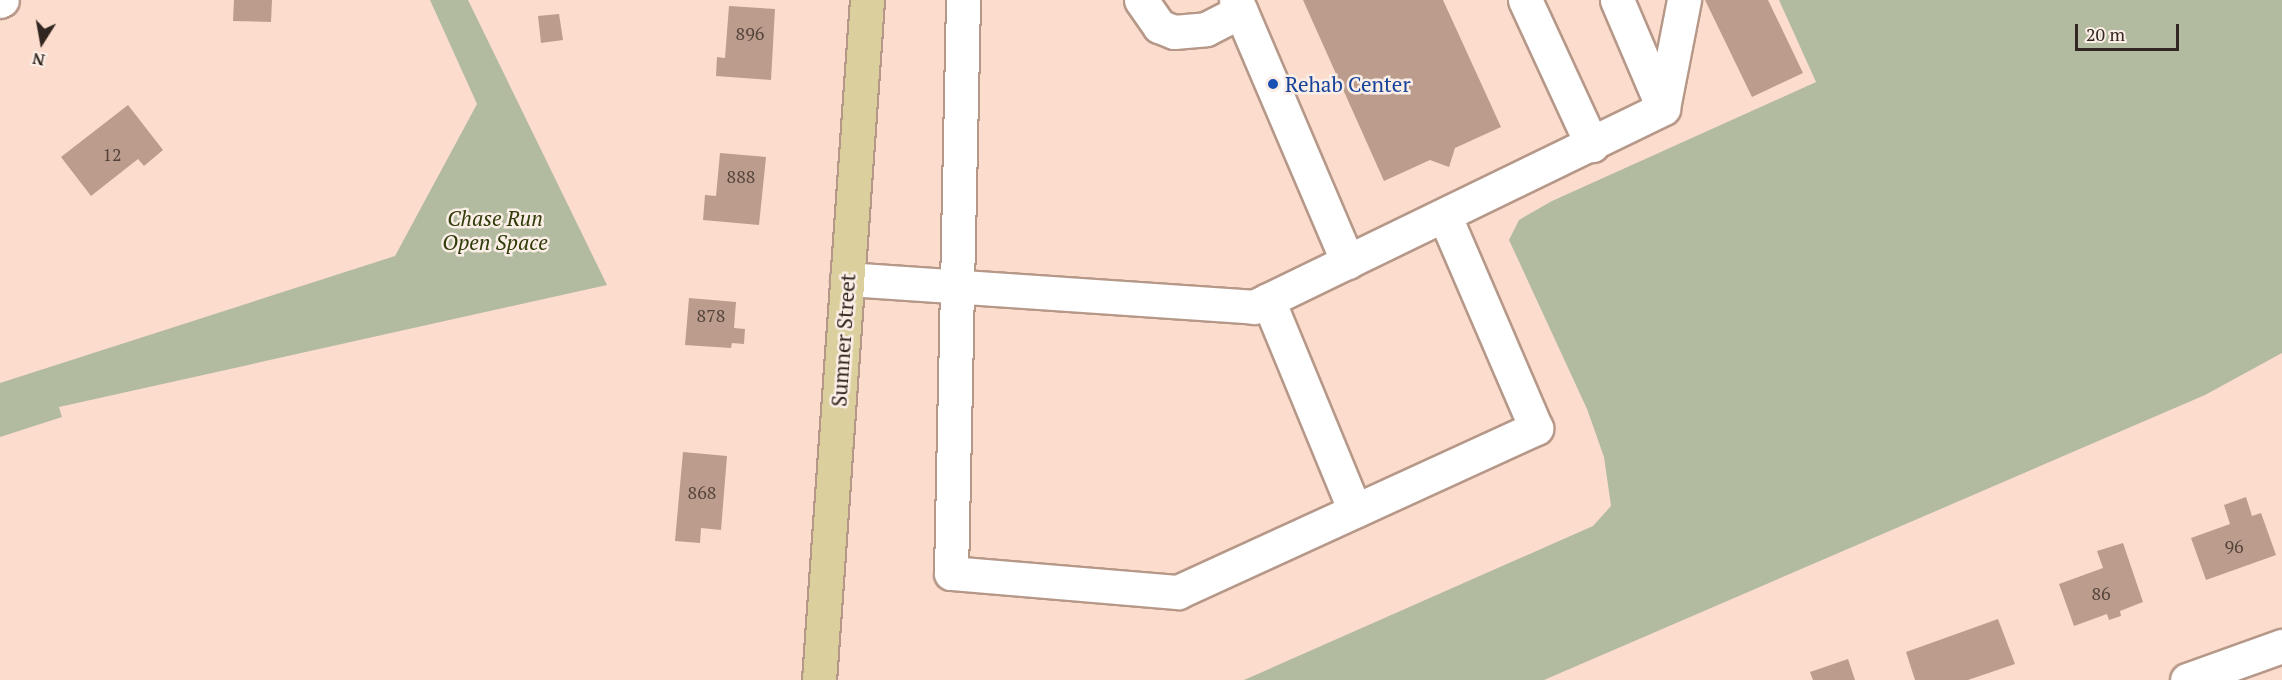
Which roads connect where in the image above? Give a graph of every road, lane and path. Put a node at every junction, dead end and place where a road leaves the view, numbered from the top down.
1 (867, 0) edge
2 (963, 0) edge
3 (1136, 0) edge
4 (1141, 0) edge
5 (1525, 0) edge
6 (1617, 0) edge
7 (1684, 0) edge
8 (1238, 5) edge
9 (1663, 108) junction
10 (1592, 145) junction
11 (1445, 217) junction
12 (1348, 262) junction
13 (847, 279) junction
14 (957, 286) junction
15 (1268, 300) junction
16 (1355, 511) junction
17 (2282, 646) edge
18 (819, 680) edge
19 (2187, 680) edge

1 - 13 main road, Sumner Street
2 - 14 street
3 - 4 street
4 - 8 street
5 - 10 street
6 - 9 street
7 - 9 street
8 - 12 street
9 - 10 street
10 - 11 street
11 - 12 street
11 - 16 street
12 - 15 street
13 - 14 street
13 - 18 main road, Sumner Street
14 - 15 street
14 - 16 street
15 - 16 street
17 - 19 street

